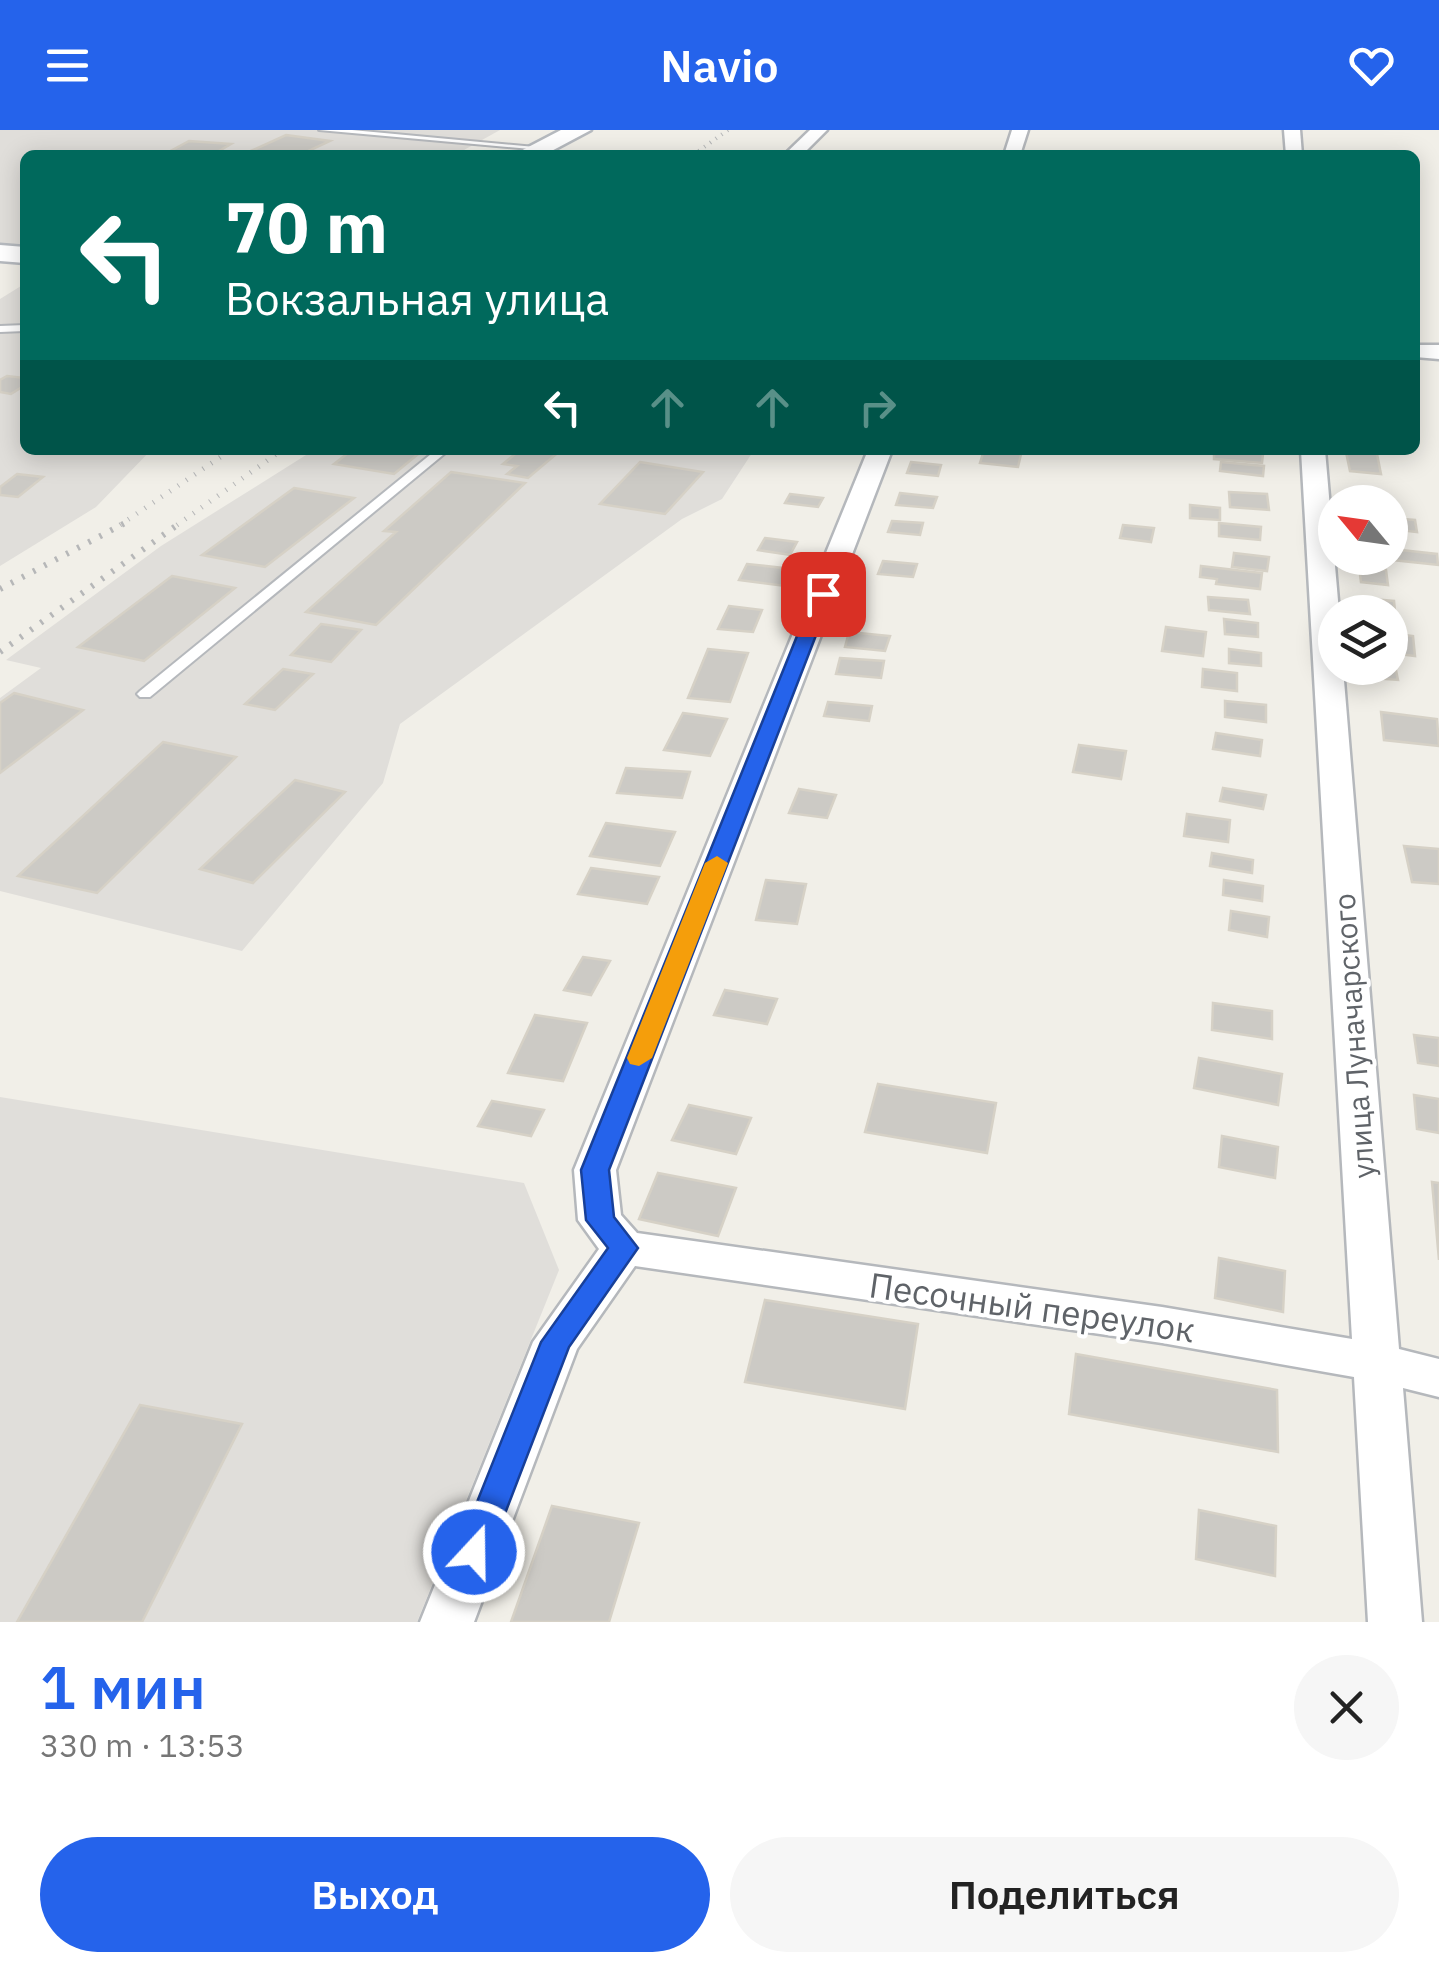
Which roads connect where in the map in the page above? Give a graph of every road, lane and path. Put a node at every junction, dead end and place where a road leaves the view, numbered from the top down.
1 (323, 130) edge
2 (580, 130) edge
3 (819, 130) edge
4 (524, 150) edge
5 (536, 150) edge
6 (797, 150) edge
7 (436, 455) edge
8 (878, 455) edge
9 (1313, 455) edge
10 (145, 694) dead end
11 (624, 1248) junction
12 (1376, 1362) junction
13 (1439, 1378) edge
14 (447, 1622) edge
15 (1395, 1622) edge

1 - 4 lane
2 - 5 street
3 - 6 street
7 - 10 lane
8 - 11 street
9 - 12 street, улица Луначарского
11 - 12 street, Песочный переулок
11 - 14 street
12 - 13 street, Песочный переулок
12 - 15 street, улица Луначарского

